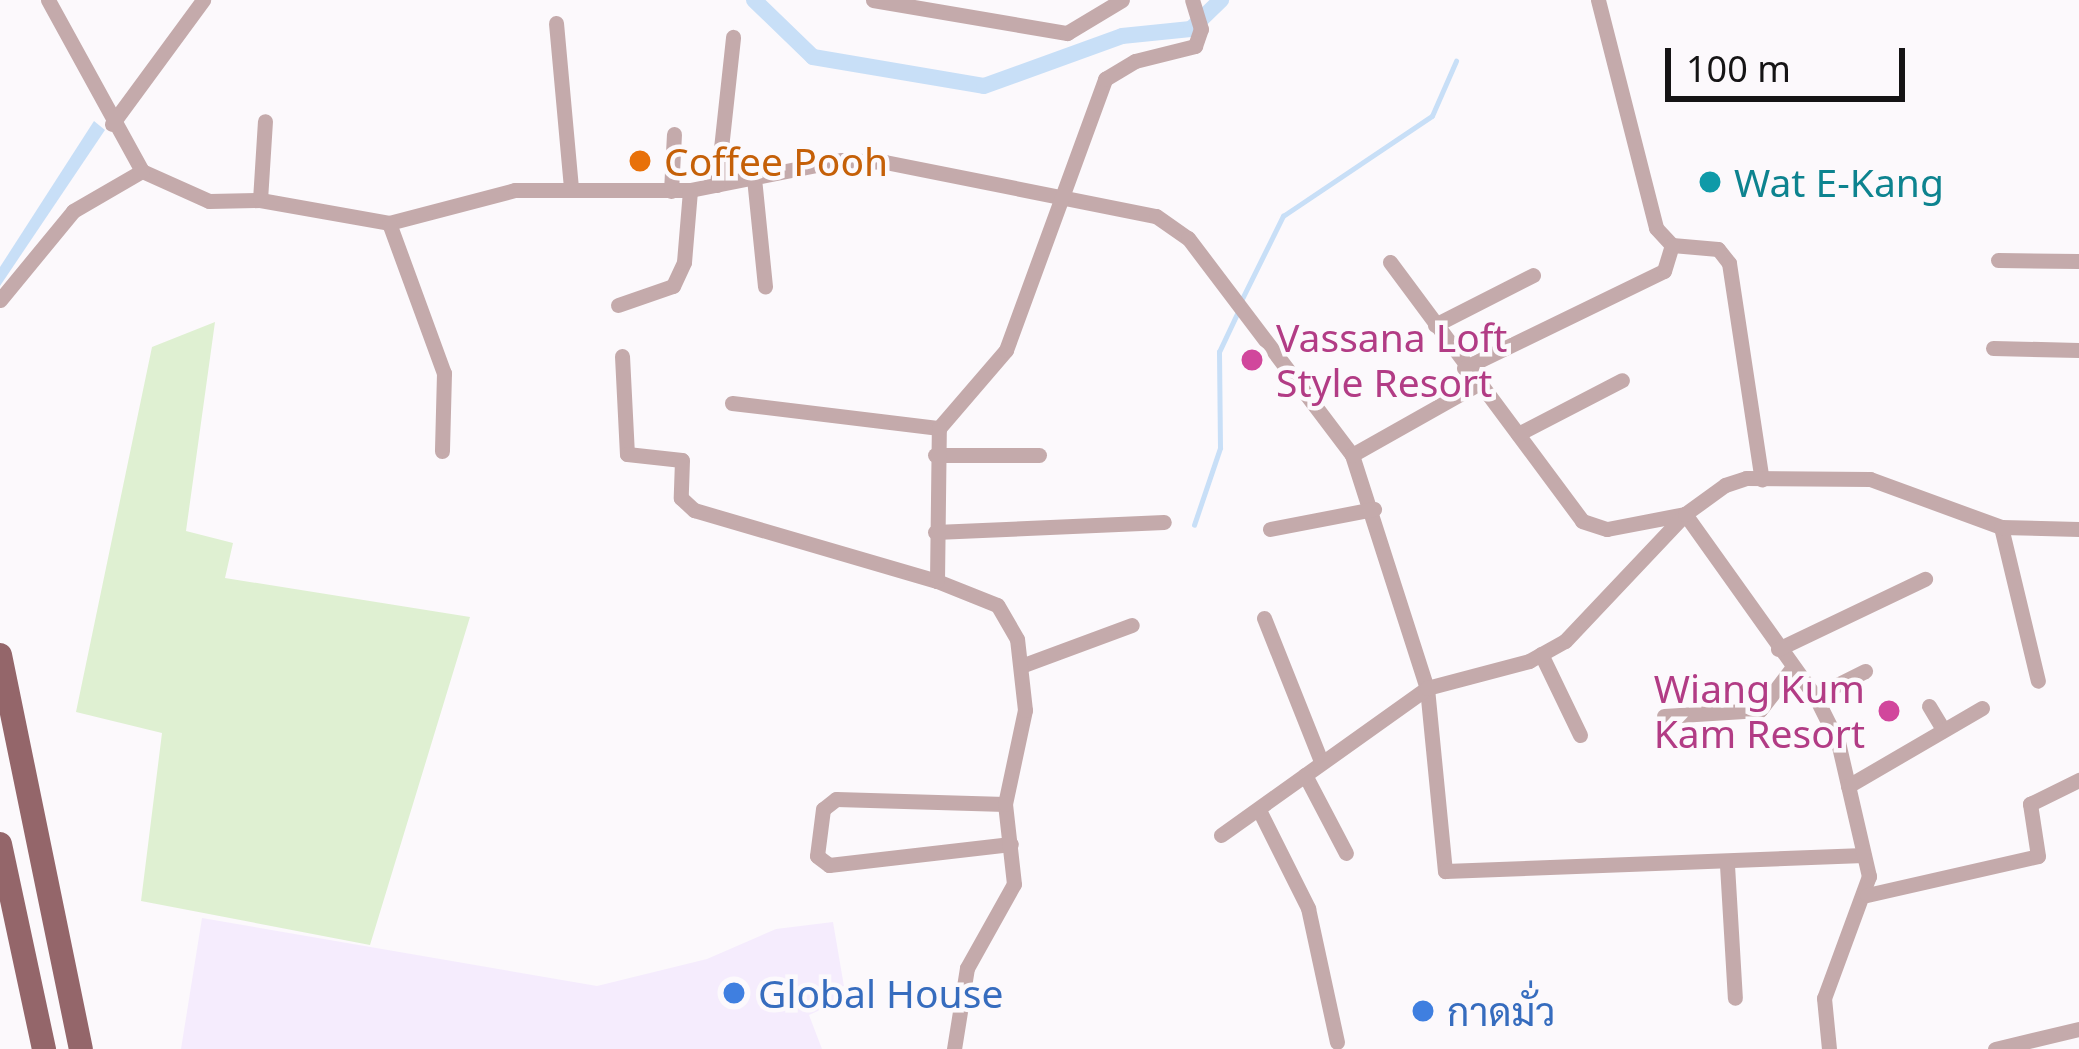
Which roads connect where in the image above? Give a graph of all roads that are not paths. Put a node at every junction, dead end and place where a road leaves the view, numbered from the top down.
1 (48, 0) edge
2 (203, 0) edge
3 (873, 0) edge
4 (1123, 0) edge
5 (1598, 0) edge
6 (1200, 12) edge
7 (556, 23) dead end
8 (733, 37) dead end
9 (266, 121) dead end
10 (112, 124) junction
11 (674, 134) dead end
12 (142, 171) junction
13 (754, 178) junction
14 (716, 185) junction
15 (571, 188) junction
16 (690, 190) junction
17 (671, 191) junction
18 (1064, 197) junction
19 (260, 200) junction
20 (389, 223) junction
21 (1672, 244) junction
22 (1998, 260) dead end
23 (2079, 261) edge
24 (1390, 262) dead end
25 (1533, 275) dead end
26 (765, 286) dead end
27 (0, 301) edge
28 (618, 305) dead end
29 (1435, 325) junction
30 (1993, 348) dead end
31 (2079, 350) edge
32 (622, 356) dead end
33 (1464, 368) junction
34 (1622, 380) dead end
35 (1476, 386) junction
36 (732, 403) dead end
37 (939, 428) junction
38 (1518, 434) junction
39 (442, 451) dead end
40 (935, 454) junction
41 (1039, 455) dead end
42 (1352, 455) junction
43 (1762, 480) junction
44 (1374, 509) junction
45 (1684, 514) junction
46 (1164, 523) dead end
47 (2001, 527) junction
48 (1270, 529) dead end
49 (2079, 529) edge
50 (935, 532) junction
51 (1925, 579) dead end
52 (937, 581) junction
53 (1264, 618) dead end
54 (1132, 625) dead end
55 (1778, 649) junction
56 (1541, 654) junction
57 (0, 655) edge
58 (1022, 666) junction
59 (1792, 667) junction
60 (1865, 671) dead end
61 (2038, 681) dead end
62 (1427, 688) junction
63 (1815, 696) junction
64 (1929, 706) dead end
65 (1982, 708) dead end
66 (1664, 716) dead end
67 (1942, 729) junction
68 (1580, 735) dead end
69 (1322, 761) junction
70 (1305, 775) junction
71 (2079, 780) edge
72 (1848, 786) junction
73 (1005, 804) junction
74 (1259, 810) junction
75 (1221, 835) dead end
76 (0, 844) edge
77 (1011, 844) junction
78 (1346, 853) dead end
79 (1864, 855) junction
80 (1727, 865) junction
81 (1867, 895) junction
82 (1735, 998) dead end
83 (2079, 1029) edge
84 (1337, 1042) dead end
85 (44, 1049) edge
86 (81, 1049) edge
87 (954, 1049) edge
88 (1829, 1049) edge
89 (1995, 1049) edge

1 - 10 street
2 - 10 street
3 - 4 street
5 - 21 street
6 - 18 street
7 - 15 street
8 - 14 street
9 - 19 street
10 - 12 street
11 - 17 street
12 - 19 street
12 - 27 street
13 - 14 street
13 - 18 street
13 - 26 street
14 - 16 street
15 - 17 street
15 - 20 street
16 - 17 street
16 - 28 street
18 - 37 street
18 - 42 street
19 - 20 street
20 - 39 street
21 - 33 street
21 - 43 street
22 - 23 street
24 - 29 street
25 - 29 street
29 - 33 street
30 - 31 street
32 - 52 street
33 - 35 street
34 - 38 street
35 - 38 street
35 - 42 street
36 - 37 street
37 - 40 street
38 - 45 street
40 - 41 street
40 - 50 street
42 - 44 street
43 - 45 street
43 - 47 street
44 - 48 street
44 - 62 street
45 - 55 street
45 - 56 street
46 - 50 street
47 - 49 street
47 - 61 street
50 - 52 street
51 - 55 street
52 - 58 street
53 - 69 street
54 - 58 street
55 - 59 street
56 - 62 street
56 - 68 street
57 - 86 main road
58 - 73 street
59 - 63 street
59 - 66 street
60 - 63 street
62 - 69 street
62 - 80 street
63 - 72 street
64 - 67 street
65 - 67 street
67 - 72 street
69 - 70 street
70 - 74 street
70 - 78 street
71 - 81 street
72 - 79 street
73 - 77 street
73 - 77 street
74 - 75 street
74 - 84 street
76 - 85 main road
77 - 87 street
79 - 80 street
79 - 81 street
80 - 82 street
81 - 88 street
83 - 89 street

